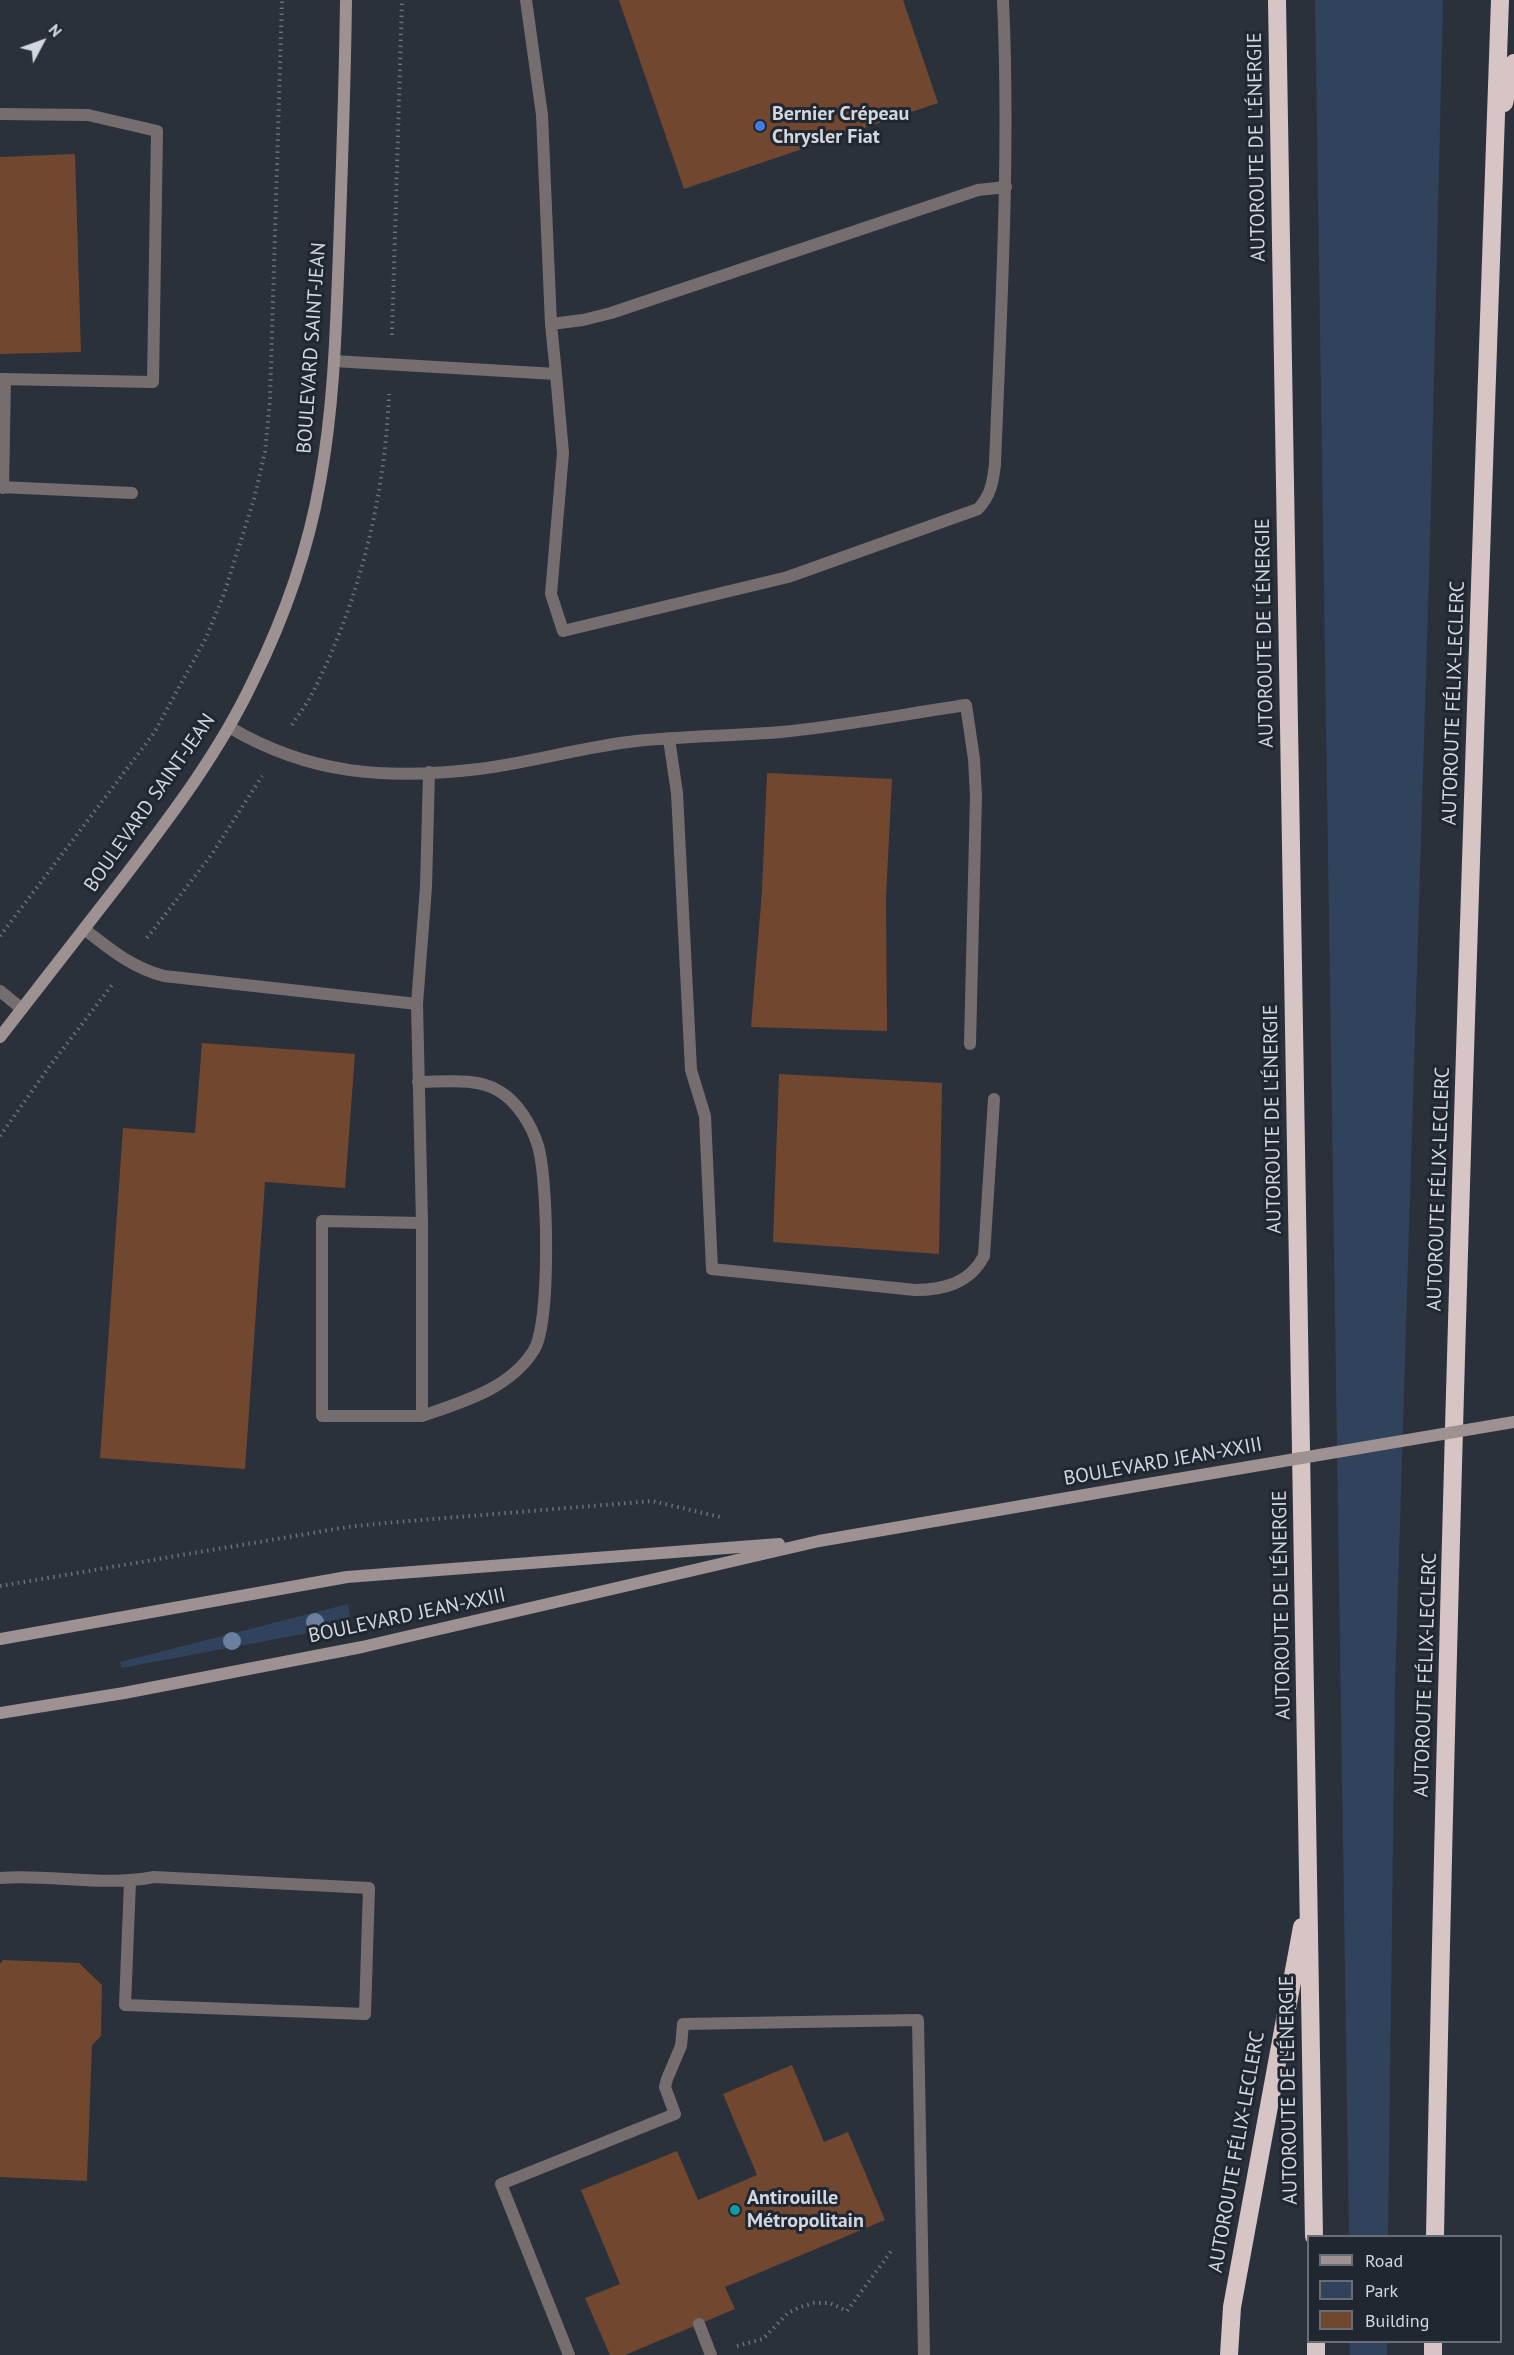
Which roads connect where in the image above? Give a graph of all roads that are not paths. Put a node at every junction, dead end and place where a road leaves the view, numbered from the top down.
1 (346, 0) edge
2 (526, 0) edge
3 (1003, 0) edge
4 (1500, 0) edge
5 (1276, 3) edge
6 (1514, 63) edge
7 (0, 114) edge
8 (1495, 142) junction
9 (1006, 188) junction
10 (551, 324) junction
11 (334, 362) junction
12 (556, 374) junction
13 (3, 379) edge
14 (1, 487) edge
15 (132, 494) dead end
16 (229, 727) junction
17 (669, 739) junction
18 (429, 772) junction
19 (84, 929) junction
20 (0, 991) edge
21 (417, 1004) junction
22 (22, 1009) junction
23 (0, 1037) edge
24 (969, 1044) dead end
25 (418, 1082) junction
26 (994, 1099) dead end
27 (422, 1223) junction
28 (422, 1416) junction
29 (1514, 1422) edge
30 (819, 1541) junction
31 (0, 1639) edge
32 (0, 1713) edge
33 (0, 1878) edge
34 (130, 1882) junction
35 (1309, 1887) junction
36 (1314, 2235) edge
37 (1435, 2235) edge
38 (699, 2324) dead end
39 (569, 2355) edge
40 (711, 2355) edge
41 (924, 2355) edge
42 (1229, 2355) edge

1 - 11 street, BOULEVARD SAINT-JEAN
2 - 10 street
3 - 9 street
4 - 8 highway
5 - 35 highway, AUTOROUTE DE L'ÉNERGIE
6 - 8 highway
7 - 13 street
8 - 37 highway, AUTOROUTE FÉLIX-LECLERC
9 - 10 street
9 - 12 street
10 - 12 street
11 - 12 street
11 - 16 street, BOULEVARD SAINT-JEAN
13 - 14 street
14 - 15 street
16 - 18 street
16 - 19 street, BOULEVARD SAINT-JEAN
17 - 18 street
17 - 24 street
17 - 26 street
18 - 21 street
19 - 21 street
19 - 22 street, BOULEVARD SAINT-JEAN
20 - 22 street
21 - 25 street
22 - 23 street, BOULEVARD SAINT-JEAN
25 - 27 street
25 - 28 street
27 - 28 street
27 - 28 street
29 - 30 street, BOULEVARD JEAN-XXIII, bridge
30 - 31 street, BOULEVARD JEAN-XXIII
30 - 32 street, BOULEVARD JEAN-XXIII
33 - 34 street
34 - 34 street
35 - 36 highway, AUTOROUTE DE L'ÉNERGIE
35 - 42 highway, AUTOROUTE FÉLIX-LECLERC
38 - 40 street
39 - 41 street

